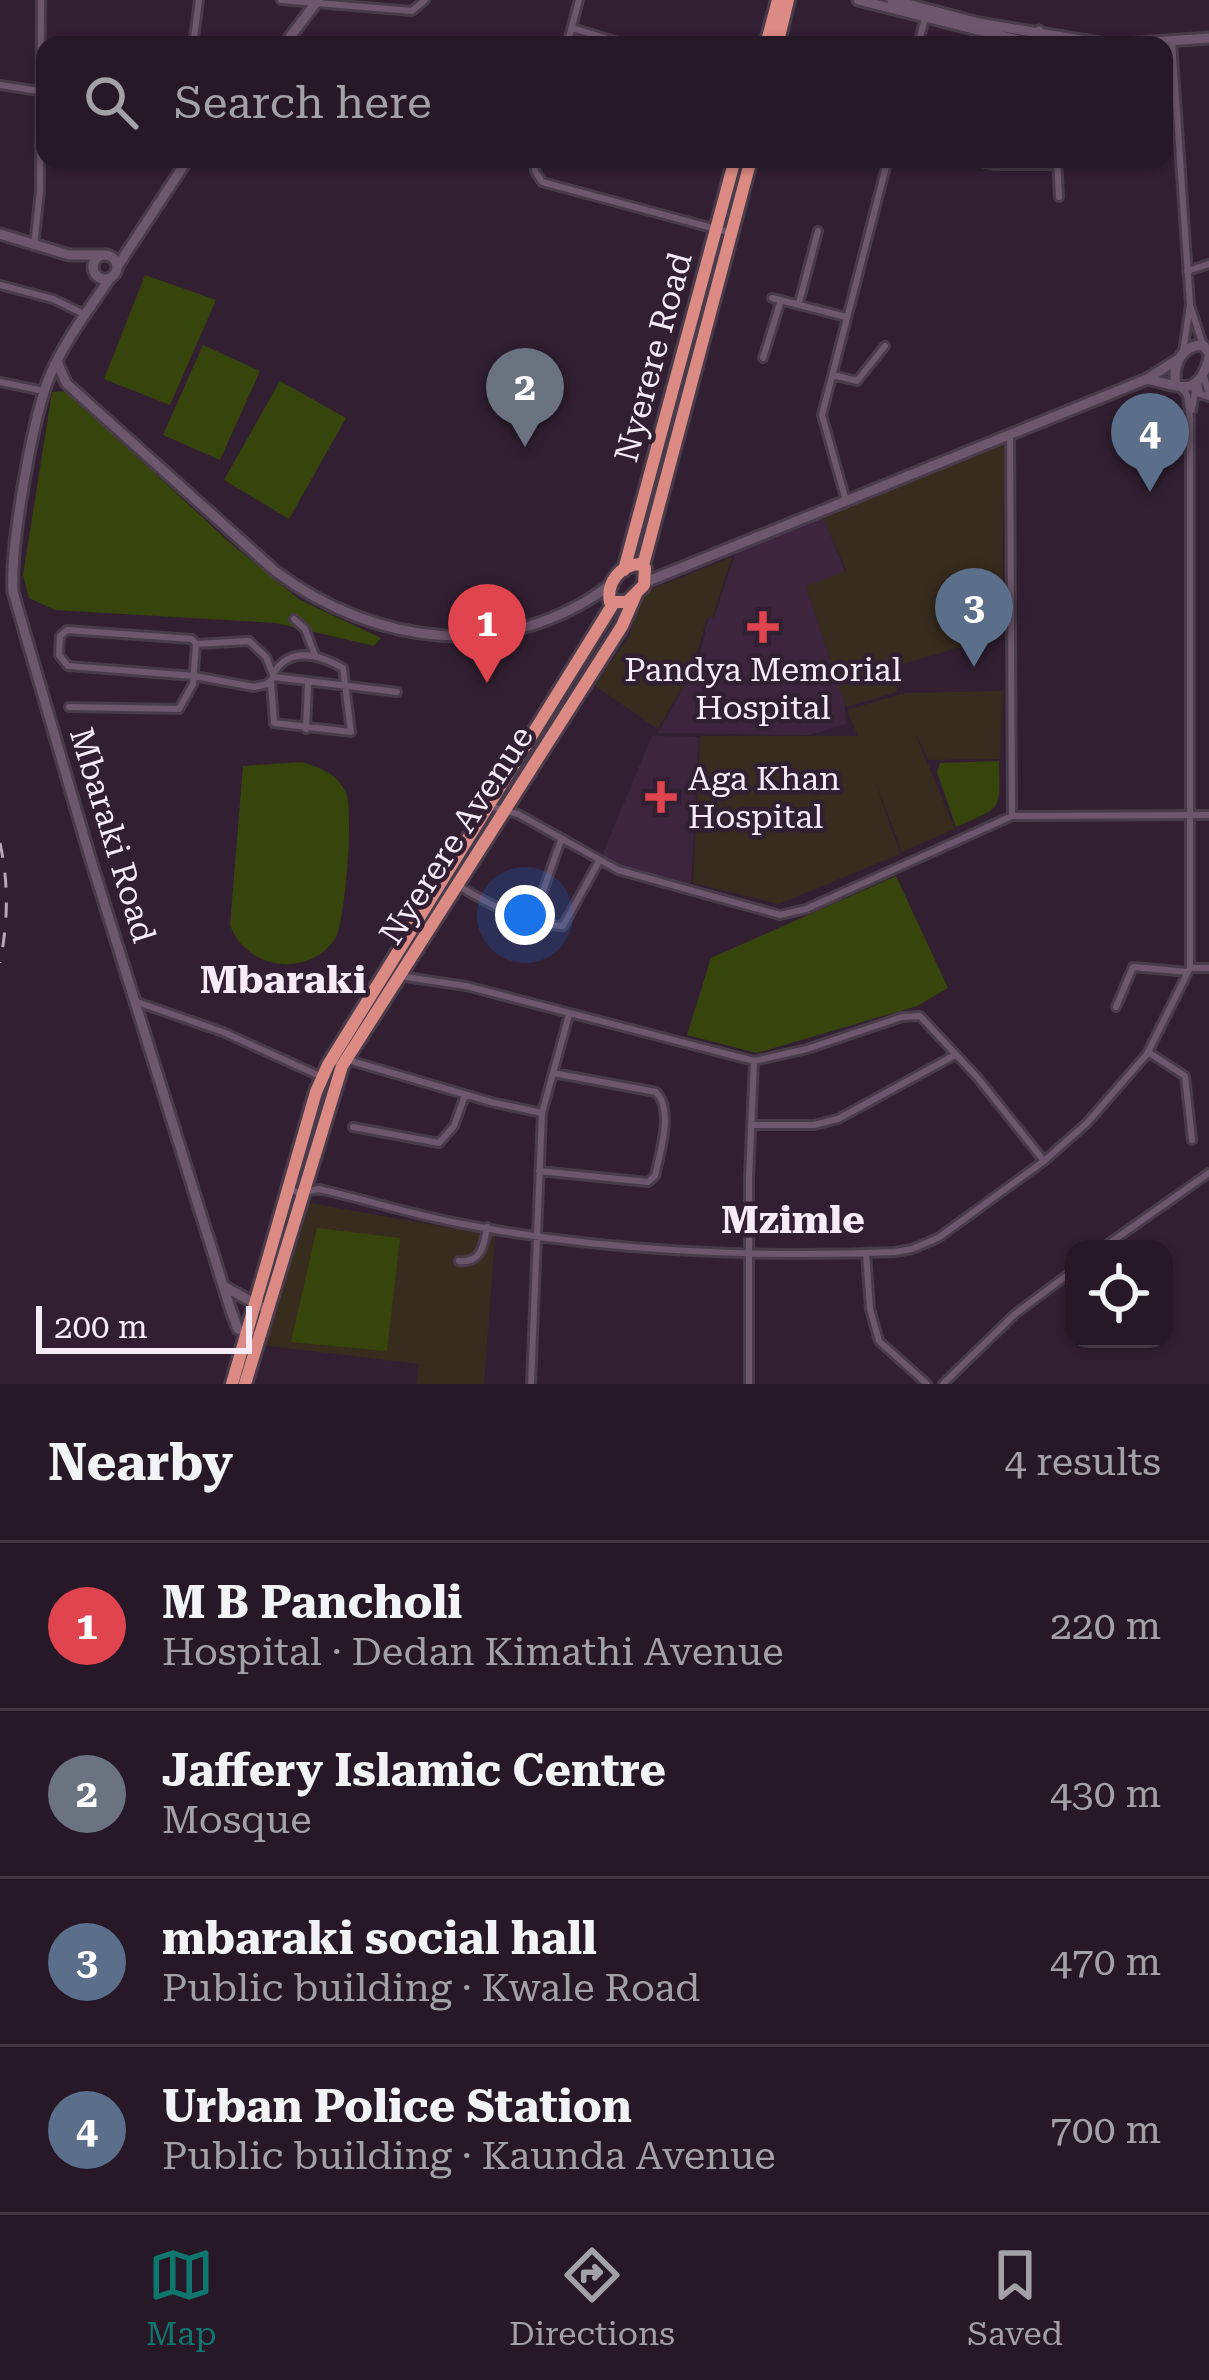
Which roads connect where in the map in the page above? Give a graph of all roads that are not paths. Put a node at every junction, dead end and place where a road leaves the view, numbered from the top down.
1 (41, 0) edge
2 (199, 0) edge
3 (281, 0) edge
4 (424, 0) edge
5 (580, 0) edge
6 (778, 0) edge
7 (788, 0) edge
8 (858, 0) edge
9 (892, 0) edge
10 (317, 3) edge
11 (926, 9) edge
12 (572, 28) junction
13 (1039, 32) junction
14 (43, 36) edge
15 (195, 36) edge
16 (291, 36) edge
17 (570, 36) edge
18 (598, 36) edge
19 (768, 36) edge
20 (779, 36) edge
21 (1009, 36) edge
22 (1038, 36) edge
23 (1061, 36) edge
24 (1209, 38) edge
25 (1173, 41) edge
26 (1173, 56) edge
27 (0, 85) edge
28 (36, 90) edge
29 (40, 168) edge
30 (182, 168) edge
31 (535, 168) edge
32 (733, 168) edge
33 (749, 168) edge
34 (886, 168) edge
35 (1058, 168) edge
36 (1059, 197) dead end
37 (716, 229) junction
38 (818, 231) dead end
39 (731, 232) junction
40 (0, 234) edge
41 (133, 240) junction
42 (39, 247) junction
43 (69, 255) junction
44 (107, 255) junction
45 (1209, 264) edge
46 (117, 267) junction
47 (1187, 271) junction
48 (96, 273) junction
49 (110, 278) junction
50 (0, 285) edge
51 (772, 298) dead end
52 (782, 300) junction
53 (798, 304) junction
54 (1190, 304) junction
55 (88, 311) junction
56 (846, 317) junction
57 (885, 346) dead end
58 (1207, 350) edge
59 (1181, 355) junction
60 (763, 358) dead end
61 (56, 361) junction
62 (833, 375) junction
63 (1147, 380) junction
64 (0, 382) edge
65 (1199, 382) junction
66 (65, 383) junction
67 (1178, 386) junction
68 (45, 389) junction
69 (1209, 395) edge
70 (668, 405) junction
71 (684, 410) junction
72 (1190, 419) junction
73 (663, 424) junction
74 (679, 429) junction
75 (1010, 434) junction
76 (846, 501) junction
77 (624, 570) junction
78 (645, 572) junction
79 (610, 585) junction
80 (636, 594) junction
81 (588, 602) junction
82 (612, 603) junction
83 (294, 620) dead end
84 (196, 644) junction
85 (315, 655) junction
86 (194, 676) junction
87 (273, 678) junction
88 (308, 682) junction
89 (565, 686) junction
90 (346, 688) junction
91 (397, 692) dead end
92 (579, 693) junction
93 (68, 707) dead end
94 (305, 729) junction
95 (522, 768) junction
96 (505, 794) junction
97 (495, 809) junction
98 (518, 814) junction
99 (1190, 815) junction
100 (1209, 815) edge
101 (1012, 816) junction
102 (561, 840) junction
103 (458, 848) junction
104 (598, 861) junction
105 (456, 884) junction
106 (543, 891) dead end
107 (408, 959) junction
108 (1209, 968) edge
109 (1189, 970) junction
110 (390, 975) junction
111 (137, 1002) junction
112 (1116, 1007) dead end
113 (569, 1015) junction
114 (1148, 1052) junction
115 (956, 1054) junction
116 (340, 1056) junction
117 (754, 1061) junction
118 (553, 1073) junction
119 (322, 1078) junction
120 (323, 1095) junction
121 (465, 1095) junction
122 (542, 1113) junction
123 (751, 1125) junction
124 (353, 1127) dead end
125 (1192, 1140) dead end
126 (1044, 1161) junction
127 (539, 1171) junction
128 (299, 1173) junction
129 (1209, 1173) edge
130 (319, 1189) junction
131 (294, 1191) junction
132 (487, 1228) junction
133 (539, 1235) junction
134 (1113, 1240) edge
135 (750, 1253) junction
136 (866, 1253) junction
137 (459, 1261) dead end
138 (1065, 1277) edge
139 (225, 1287) junction
140 (260, 1307) junction
141 (252, 1335) junction
142 (232, 1384) edge
143 (244, 1384) edge
144 (530, 1384) edge
145 (749, 1384) edge
146 (927, 1384) edge
147 (943, 1384) edge

1 - 14 street
2 - 15 street
3 - 10 street
4 - 10 street
5 - 12 street
6 - 19 highway
7 - 20 highway
8 - 11 street
9 - 11 street
10 - 16 street
11 - 13 street
11 - 21 street
12 - 17 street
12 - 18 street
13 - 22 street
13 - 23 street
24 - 25 street
26 - 47 street
27 - 28 street
29 - 42 street
30 - 41 street, Mbaraki Road
31 - 37 street
32 - 37 highway, Nyerere Road
33 - 39 highway, Nyerere Road
34 - 56 street
35 - 36 street
37 - 39 street
37 - 70 highway, Nyerere Road
38 - 53 street
39 - 71 highway, Nyerere Road
40 - 42 street
41 - 44 street
41 - 46 street, Mbaraki Road
42 - 43 street
43 - 44 street
43 - 48 street
44 - 46 street
44 - 48 street
45 - 47 street
46 - 49 street, Mbaraki Road
47 - 54 street
48 - 49 street
48 - 55 street
49 - 55 street, Mbaraki Road
50 - 55 street
51 - 52 street
52 - 53 street
52 - 60 street
53 - 56 street
54 - 58 street
54 - 59 street
55 - 61 street, Mbaraki Road
56 - 62 street
57 - 62 street
58 - 59 street
58 - 65 street
59 - 63 street
59 - 67 street
61 - 66 street
61 - 68 street, Mbaraki Road
62 - 76 street
63 - 67 street
63 - 75 street
64 - 68 street
65 - 67 street
65 - 69 street
65 - 72 street
66 - 68 street
66 - 81 street
67 - 72 street
68 - 111 street, Mbaraki Road
70 - 71 highway
70 - 73 highway, Nyerere Road
71 - 74 highway, Nyerere Road
72 - 99 street
73 - 74 highway
73 - 77 highway, Nyerere Road
74 - 78 highway, Nyerere Road
75 - 76 street
75 - 101 street
76 - 78 street
77 - 78 highway
77 - 79 highway
78 - 80 highway
79 - 81 street
79 - 82 highway
80 - 82 highway
80 - 92 highway, Nyerere Avenue
81 - 82 street
82 - 89 highway, Nyerere Avenue
83 - 85 street
84 - 86 street
84 - 86 street
84 - 87 street
85 - 87 street
85 - 90 street
86 - 87 street
86 - 93 street
87 - 88 street
87 - 94 street
88 - 90 street
88 - 94 street
89 - 92 highway
89 - 95 highway, Nyerere Avenue
90 - 91 street
90 - 94 street
92 - 95 highway, Nyerere Avenue
95 - 96 highway, Nyerere Avenue
96 - 97 highway, Nyerere Avenue
96 - 98 street
97 - 98 street
97 - 103 highway, Nyerere Avenue
97 - 105 highway, Nyerere Avenue
98 - 102 street
99 - 100 street
99 - 101 street
99 - 109 street
101 - 104 street
102 - 104 street
102 - 106 street
103 - 107 highway
103 - 110 highway, Nyerere Avenue
104 - 105 street
105 - 107 highway, Nyerere Avenue
107 - 110 highway, Nyerere Avenue
108 - 109 street
109 - 112 street
109 - 114 street
110 - 113 street
110 - 116 highway, Nyerere Avenue
111 - 119 street
111 - 139 street, Mbaraki Road
113 - 117 street
113 - 118 street
114 - 125 street
114 - 126 street
115 - 117 street
115 - 123 street
115 - 126 street
116 - 119 highway, Nyerere Avenue
116 - 120 highway, Nyerere Avenue
116 - 121 street
117 - 123 street
118 - 122 street
118 - 127 street
119 - 120 highway, Nyerere Avenue
120 - 128 highway, Nyerere Avenue
121 - 122 street
121 - 124 street
122 - 127 street
123 - 135 street
126 - 136 street
127 - 133 street
128 - 130 street
128 - 131 highway, Nyerere Avenue
129 - 134 street
130 - 131 street
130 - 132 street
131 - 140 highway, Nyerere Avenue
132 - 133 street
132 - 137 street
133 - 135 street
133 - 144 street
135 - 136 street
135 - 145 street
136 - 146 street
138 - 147 street
139 - 140 street
139 - 141 street, Mbaraki Road
140 - 141 highway, Nyerere Avenue
141 - 142 highway, Nyerere Avenue
141 - 143 highway, Nyerere Avenue

